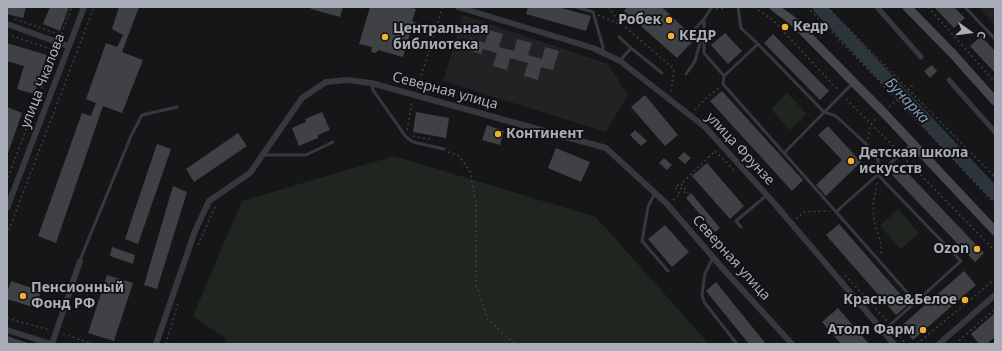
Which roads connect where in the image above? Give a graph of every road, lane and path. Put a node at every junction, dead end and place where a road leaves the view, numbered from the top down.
1 (72, 7) edge
2 (84, 7) edge
3 (94, 7) edge
4 (438, 7) edge
5 (458, 7) edge
6 (576, 7) edge
7 (608, 7) edge
8 (733, 7) edge
9 (738, 7) edge
10 (754, 7) edge
11 (774, 7) edge
12 (807, 7) edge
13 (827, 7) edge
14 (877, 7) edge
15 (907, 7) edge
16 (928, 7) edge
17 (965, 7) edge
18 (712, 8) edge
19 (593, 12) junction
20 (14, 19) dead end
21 (704, 19) junction
22 (7, 24) edge
23 (624, 26) junction
24 (7, 34) edge
25 (619, 38) dead end
26 (995, 39) edge
27 (758, 44) junction
28 (68, 46) junction
29 (631, 48) junction
30 (603, 53) junction
31 (921, 57) dead end
32 (620, 61) junction
33 (662, 73) dead end
34 (686, 74) dead end
35 (724, 76) junction
36 (949, 80) dead end
37 (995, 82) edge
38 (371, 83) junction
39 (853, 83) junction
40 (723, 84) junction
41 (913, 86) dead end
42 (908, 89) junction
43 (670, 94) dead end
44 (842, 95) junction
45 (415, 96) junction
46 (900, 98) dead end
47 (995, 101) edge
48 (177, 107) dead end
49 (694, 112) dead end
50 (824, 112) junction
51 (995, 132) edge
52 (436, 141) dead end
53 (333, 142) dead end
54 (912, 144) junction
55 (722, 145) junction
56 (444, 149) joint
57 (784, 153) junction
58 (901, 154) junction
59 (262, 155) junction
60 (878, 175) junction
61 (995, 177) edge
62 (7, 180) edge
63 (876, 187) dead end
64 (655, 193) junction
65 (767, 195) junction
66 (217, 204) dead end
67 (668, 204) junction
68 (995, 204) edge
69 (7, 208) edge
70 (837, 211) junction
71 (795, 220) dead end
72 (740, 227) dead end
73 (995, 231) edge
74 (7, 235) edge
75 (198, 246) dead end
76 (995, 251) edge
77 (713, 257) junction
78 (80, 261) joint
79 (881, 263) junction
80 (668, 271) dead end
81 (842, 272) dead end
82 (995, 279) edge
83 (995, 295) edge
84 (918, 300) junction
85 (178, 302) dead end
86 (995, 309) edge
87 (890, 325) junction
88 (7, 330) edge
89 (882, 332) junction
90 (51, 344) edge
91 (156, 344) edge
92 (166, 344) edge
93 (515, 344) edge
94 (737, 344) edge
95 (792, 344) edge
96 (894, 344) edge
97 (906, 344) edge
98 (917, 344) edge
99 (939, 344) edge
100 (955, 344) edge

1 - 20 path
2 - 28 street, улица Чкалова
3 - 74 path
4 - 45 path
5 - 30 street, улица Фрунзе
6 - 19 lane
7 - 23 path
8 - 18 path
9 - 27 lane
10 - 44 path
11 - 39 main road
12 - 68 path
13 - 42 path
14 - 31 street
15 - 47 main road
16 - 37 path
17 - 26 lane
18 - 21 lane
19 - 23 path
19 - 30 lane
21 - 34 lane
21 - 35 lane
22 - 28 street
23 - 43 path
24 - 62 path
25 - 29 lane
27 - 35 lane
27 - 50 lane
28 - 69 street, улица Чкалова
29 - 32 lane
29 - 33 lane
30 - 32 street, улица Фрунзе
32 - 55 street, улица Фрунзе
35 - 40 lane
36 - 51 street
38 - 45 street, Северная улица
38 - 56 lane
38 - 59 street, Северная улица
39 - 44 lane
39 - 54 main road
40 - 49 path
40 - 57 lane
41 - 42 path
42 - 46 path
42 - 61 path
44 - 50 lane
44 - 58 path
45 - 52 path
45 - 64 street, Северная улица
48 - 78 lane
50 - 57 lane
50 - 60 lane
53 - 59 lane
54 - 58 lane
54 - 73 main road
55 - 65 street, улица Фрунзе
55 - 67 path
56 - 93 path
57 - 70 lane
58 - 60 lane
58 - 76 path
59 - 91 street, Северная улица
60 - 70 lane
60 - 84 lane
63 - 79 path
64 - 67 street, Северная улица
64 - 80 lane
65 - 72 lane
65 - 89 street, улица Фрунзе
66 - 75 path
67 - 77 street, Северная улица
70 - 71 path
70 - 79 lane
77 - 94 lane
77 - 95 street, Северная улица
78 - 90 street
79 - 84 lane
81 - 87 path
82 - 98 path
83 - 99 street
84 - 87 lane
85 - 92 path
86 - 100 path
87 - 89 lane
87 - 97 path
88 - 90 street
89 - 96 street, улица Фрунзе

